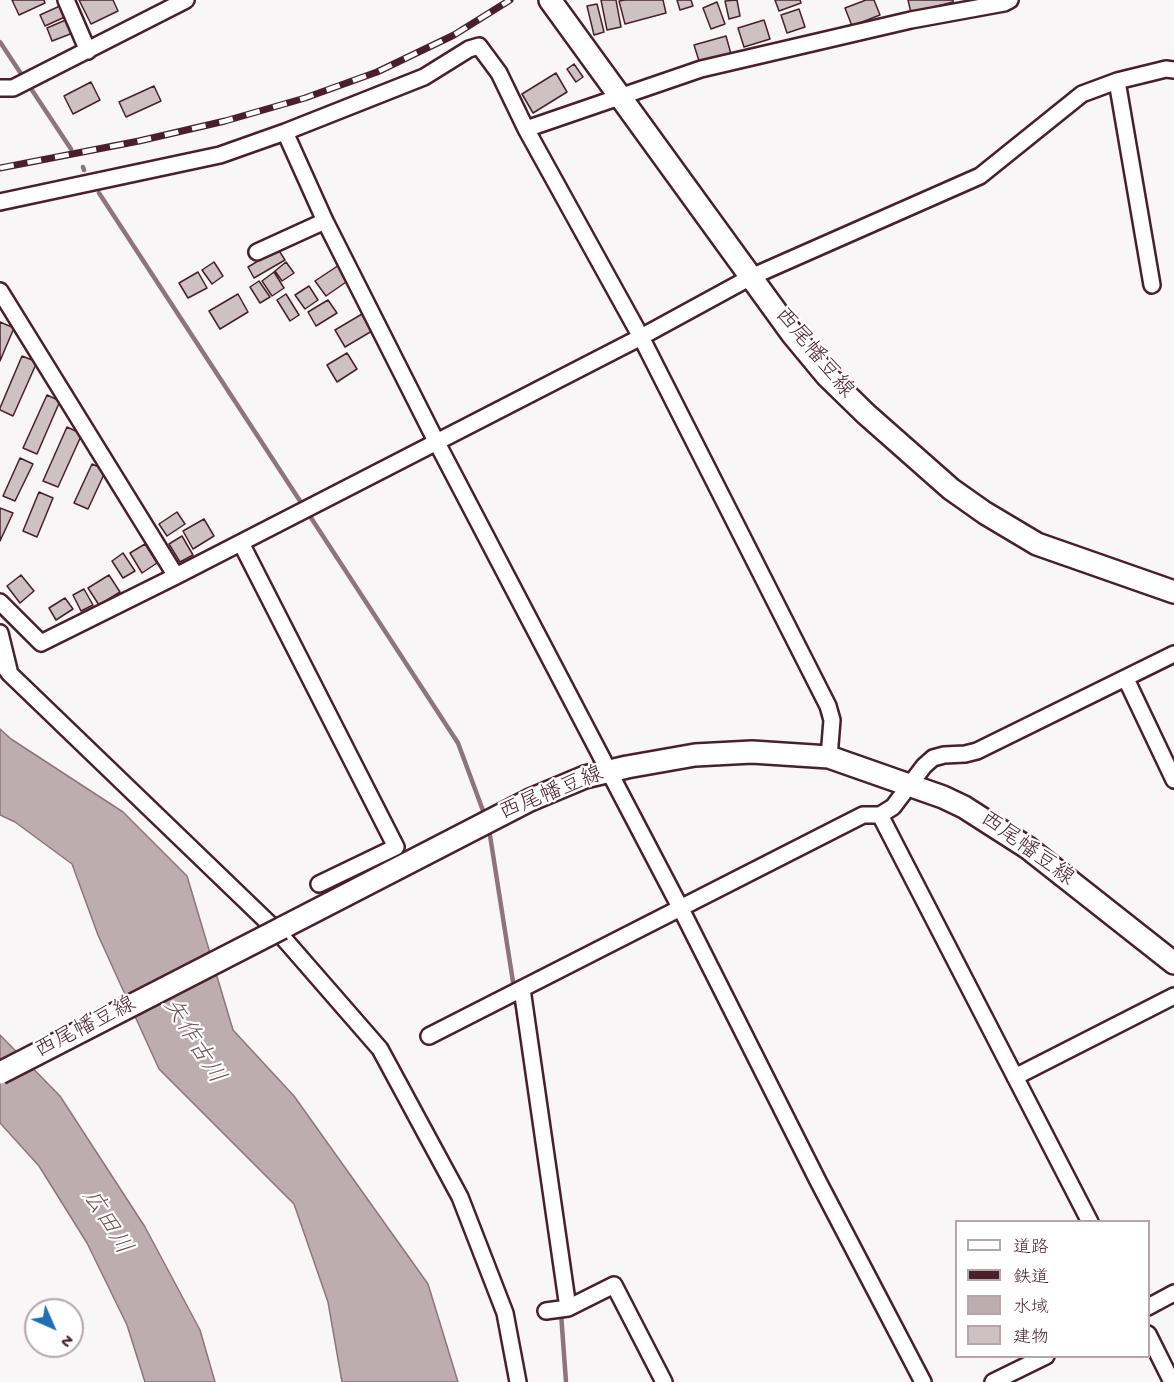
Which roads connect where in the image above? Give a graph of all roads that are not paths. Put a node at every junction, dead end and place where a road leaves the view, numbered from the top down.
1 (66, 0) edge
2 (186, 0) edge
3 (550, 0) edge
4 (1010, 0) edge
5 (88, 51) junction
6 (1174, 70) edge
7 (1117, 81) junction
8 (0, 88) edge
9 (619, 96) junction
10 (526, 129) junction
11 (285, 132) junction
12 (0, 202) edge
13 (325, 221) junction
14 (257, 252) dead end
15 (751, 277) junction
16 (1152, 285) dead end
17 (0, 291) edge
18 (640, 337) junction
19 (436, 441) junction
20 (241, 543) junction
21 (176, 576) junction
22 (1174, 592) edge
23 (0, 602) edge
24 (0, 633) edge
25 (1174, 654) edge
26 (0, 660) edge
27 (9, 673) junction
28 (1125, 679) junction
29 (829, 757) junction
30 (609, 771) junction
31 (1174, 780) edge
32 (910, 785) junction
33 (880, 815) junction
34 (318, 884) dead end
35 (681, 909) junction
36 (1174, 963) edge
37 (522, 989) junction
38 (1174, 996) edge
39 (429, 1036) dead end
40 (0, 1073) edge
41 (1015, 1077) junction
42 (1089, 1220) edge
43 (1174, 1293) edge
44 (1150, 1306) edge
45 (568, 1308) junction
46 (546, 1311) dead end
47 (1150, 1337) edge
48 (1042, 1358) edge
49 (518, 1382) edge
50 (664, 1382) edge
51 (923, 1382) edge
52 (993, 1382) edge
53 (1172, 1382) edge

1 - 5 street
2 - 5 street
3 - 9 main road, 西尾幡豆線
4 - 9 street
5 - 8 street
6 - 7 street
7 - 15 street
7 - 16 street
9 - 10 street
9 - 15 main road, 西尾幡豆線
10 - 11 street
10 - 18 street
11 - 12 street
11 - 13 street
13 - 14 street
13 - 19 street
15 - 18 street
15 - 22 main road, 西尾幡豆線
17 - 21 street
18 - 19 street
18 - 29 street
19 - 20 street
19 - 30 street
20 - 21 street
20 - 34 street
21 - 23 street
24 - 27 street
25 - 28 street
26 - 27 street
27 - 49 street
28 - 31 street
28 - 32 street
29 - 30 main road, 西尾幡豆線
29 - 32 main road, 西尾幡豆線
30 - 35 street
30 - 40 main road, 西尾幡豆線, bridge
32 - 33 street
32 - 36 main road, 西尾幡豆線
33 - 35 street
33 - 41 street
35 - 37 street
35 - 51 street
37 - 39 street
37 - 45 street
38 - 41 street
41 - 42 street
43 - 44 street
45 - 46 street
45 - 50 street
47 - 53 street
48 - 52 street

